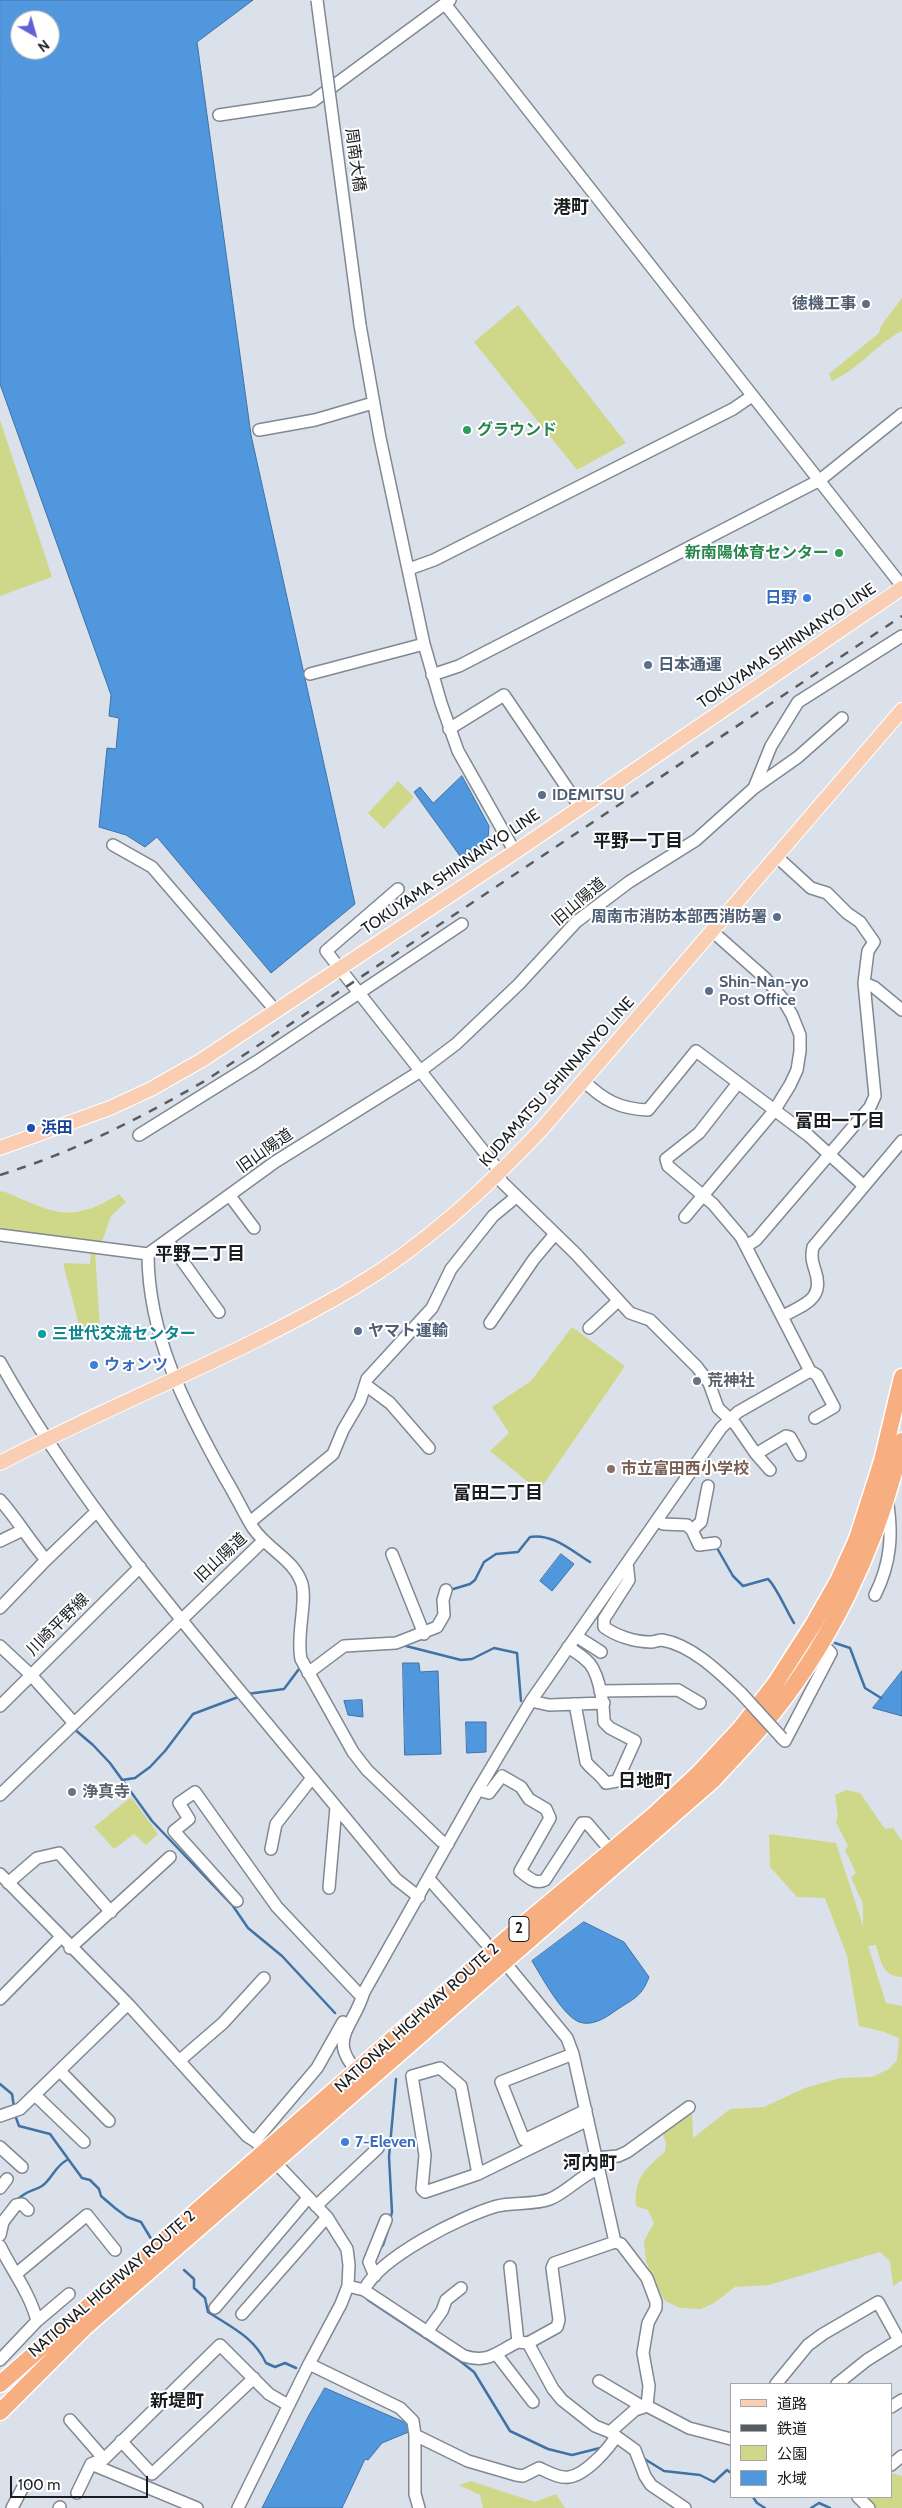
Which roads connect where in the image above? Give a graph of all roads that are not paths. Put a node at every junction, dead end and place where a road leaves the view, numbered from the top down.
1 (317, 0) edge
2 (448, 2) edge
3 (219, 115) dead end
4 (752, 396) junction
5 (373, 403) junction
6 (902, 414) edge
7 (259, 430) dead end
8 (820, 480) junction
9 (409, 569) junction
10 (902, 587) edge
11 (902, 636) edge
12 (424, 644) junction
13 (310, 674) dead end
14 (432, 675) junction
15 (900, 715) edge
16 (842, 718) dead end
17 (449, 729) junction
18 (754, 788) junction
19 (580, 807) junction
20 (113, 845) dead end
21 (515, 852) junction
22 (776, 856) junction
23 (398, 889) dead end
24 (462, 924) dead end
25 (712, 931) junction
26 (340, 968) junction
27 (864, 984) junction
28 (358, 994) junction
29 (902, 1010) edge
30 (276, 1011) junction
31 (420, 1072) junction
32 (584, 1081) junction
33 (738, 1083) junction
34 (774, 1111) junction
35 (139, 1135) dead end
36 (902, 1141) edge
37 (0, 1148) edge
38 (829, 1155) junction
39 (499, 1174) junction
40 (864, 1186) junction
41 (703, 1195) junction
42 (230, 1196) junction
43 (516, 1197) junction
44 (685, 1217) dead end
45 (254, 1228) dead end
46 (555, 1234) junction
47 (0, 1235) edge
48 (168, 1241) junction
49 (746, 1246) junction
50 (148, 1254) junction
51 (618, 1301) junction
52 (220, 1312) dead end
53 (783, 1316) junction
54 (490, 1323) dead end
55 (589, 1328) dead end
56 (0, 1362) edge
57 (810, 1371) junction
58 (902, 1377) edge
59 (175, 1378) junction
60 (366, 1386) junction
61 (815, 1418) dead end
62 (728, 1420) junction
63 (46, 1438) junction
64 (902, 1441) edge
65 (429, 1448) dead end
66 (756, 1454) junction
67 (800, 1455) dead end
68 (0, 1463) edge
69 (770, 1470) dead end
70 (708, 1486) dead end
71 (887, 1499) junction
72 (0, 1500) edge
73 (96, 1511) junction
74 (658, 1520) junction
75 (250, 1522) junction
76 (23, 1530) junction
77 (692, 1530) junction
78 (0, 1541) edge
79 (263, 1541) junction
80 (715, 1543) dead end
81 (392, 1554) dead end
82 (46, 1560) junction
83 (627, 1563) junction
84 (140, 1567) junction
85 (446, 1590) dead end
86 (875, 1595) dead end
87 (0, 1608) edge
88 (180, 1619) junction
89 (424, 1634) junction
90 (576, 1636) junction
91 (821, 1642) junction
92 (0, 1646) edge
93 (568, 1647) junction
94 (601, 1652) dead end
95 (308, 1673) junction
96 (31, 1675) junction
97 (600, 1691) junction
98 (531, 1701) junction
99 (604, 1703) junction
100 (700, 1703) dead end
101 (575, 1704) junction
102 (0, 1706) edge
103 (74, 1723) junction
104 (312, 1778) junction
105 (478, 1790) junction
106 (0, 1795) edge
107 (336, 1806) junction
108 (448, 1844) junction
109 (271, 1849) dead end
110 (611, 1851) junction
111 (170, 1857) dead end
112 (4, 1879) edge
113 (429, 1879) junction
114 (329, 1888) dead end
115 (419, 1897) junction
116 (237, 1901) dead end
117 (111, 1912) junction
118 (61, 1937) junction
119 (485, 1942) dead end
120 (70, 1948) junction
121 (512, 1970) dead end
122 (264, 1978) dead end
123 (362, 1993) junction
124 (0, 1999) edge
125 (128, 2004) junction
126 (573, 2054) junction
127 (180, 2061) junction
128 (60, 2071) junction
129 (362, 2077) junction
130 (35, 2095) junction
131 (689, 2107) dead end
132 (587, 2115) junction
133 (0, 2116) edge
134 (109, 2121) dead end
135 (84, 2142) dead end
136 (0, 2146) edge
137 (378, 2148) dead end
138 (265, 2152) junction
139 (596, 2163) junction
140 (22, 2167) dead end
141 (478, 2174) junction
142 (312, 2202) junction
143 (28, 2210) dead end
144 (327, 2217) junction
145 (386, 2220) dead end
146 (0, 2235) edge
147 (615, 2242) junction
148 (0, 2246) edge
149 (115, 2250) dead end
150 (510, 2268) dead end
151 (16, 2274) junction
152 (375, 2276) junction
153 (348, 2286) junction
154 (461, 2288) dead end
155 (364, 2290) junction
156 (69, 2294) dead end
157 (215, 2308) dead end
158 (242, 2314) dead end
159 (37, 2321) junction
160 (427, 2332) junction
161 (523, 2342) junction
162 (497, 2355) junction
163 (0, 2360) edge
164 (309, 2364) junction
165 (254, 2378) junction
166 (599, 2381) dead end
167 (777, 2383) edge
168 (838, 2383) edge
169 (0, 2384) edge
170 (533, 2402) dead end
171 (288, 2405) junction
172 (644, 2407) junction
173 (0, 2412) edge
174 (70, 2420) dead end
175 (613, 2434) junction
176 (415, 2435) junction
177 (729, 2436) edge
178 (121, 2441) junction
179 (104, 2459) junction
180 (91, 2464) junction
181 (23, 2487) dead end
182 (77, 2493) dead end
183 (859, 2498) edge
184 (12, 2508) edge
185 (197, 2508) edge
186 (238, 2508) edge
187 (419, 2508) edge
188 (684, 2508) edge
189 (869, 2508) edge

1 - 5 street, 周南大橋, bridge
2 - 3 street
2 - 4 street
4 - 8 street
4 - 9 street
5 - 7 street
5 - 9 street, 周南大橋
6 - 8 street
8 - 10 street
8 - 14 street
9 - 12 street, 周南大橋
10 - 19 main road, TOKUYAMA SHINNANYO LINE
11 - 18 street, 旧山陽道
12 - 13 street
12 - 14 street, 周南大橋
14 - 17 street, 周南大橋
15 - 22 main road, KUDAMATSU SHINNANYO LINE
16 - 18 street
17 - 19 street
17 - 21 street, 周南大橋
18 - 31 street, 旧山陽道
19 - 21 main road, TOKUYAMA SHINNANYO LINE
20 - 30 street
21 - 26 main road, TOKUYAMA SHINNANYO LINE
22 - 25 main road, KUDAMATSU SHINNANYO LINE
22 - 27 street
23 - 26 street
24 - 28 street
25 - 32 main road, KUDAMATSU SHINNANYO LINE
25 - 34 street
26 - 28 street
26 - 30 main road, TOKUYAMA SHINNANYO LINE
27 - 29 street
27 - 38 street
28 - 31 street
28 - 35 street
30 - 37 main road, TOKUYAMA SHINNANYO LINE
31 - 39 street
31 - 42 street, 旧山陽道
32 - 33 street
32 - 39 main road, KUDAMATSU SHINNANYO LINE
33 - 34 street
33 - 41 street
34 - 38 street
34 - 41 street
36 - 40 street
38 - 40 street
38 - 49 street
39 - 43 street
39 - 59 main road, KUDAMATSU SHINNANYO LINE
40 - 53 street
41 - 44 street
41 - 49 street
42 - 45 street
42 - 48 street, 旧山陽道
43 - 46 street
43 - 60 street
46 - 51 street
46 - 54 street
47 - 50 street
48 - 50 street, 旧山陽道
48 - 52 street
49 - 53 street
50 - 59 street, 旧山陽道
51 - 55 street
51 - 62 street
53 - 57 street
56 - 63 street
57 - 61 street
57 - 62 street
58 - 110 highway, NATIONAL HIGHWAY ROUTE 2 / 2
59 - 63 main road, KUDAMATSU SHINNANYO LINE
59 - 75 street, 旧山陽道
60 - 65 street
60 - 75 street
62 - 66 street
62 - 74 street
63 - 68 main road, KUDAMATSU SHINNANYO LINE
63 - 73 street
64 - 71 highway, NATIONAL HIGHWAY ROUTE 2 / 2
66 - 67 street
66 - 69 street
70 - 77 street
71 - 86 street
71 - 91 highway, NATIONAL HIGHWAY ROUTE 2 / 2
72 - 76 street
73 - 82 street
73 - 84 street
74 - 77 street
74 - 83 street
75 - 79 street, 旧山陽道
76 - 78 street
76 - 82 street
77 - 80 street
79 - 88 street, 旧山陽道
79 - 95 street
81 - 89 street
82 - 87 street
83 - 90 street
83 - 91 street, bridge
84 - 88 street
84 - 96 street, 川崎平野線
85 - 89 street
88 - 103 street, 旧山陽道
88 - 104 street
89 - 95 street
90 - 93 street
90 - 94 street
91 - 129 highway, NATIONAL HIGHWAY ROUTE 2 / 2
92 - 96 street
93 - 97 street
93 - 98 street
95 - 108 street
96 - 102 street, 川崎平野線
96 - 103 street
97 - 99 street
97 - 100 street
98 - 101 street
98 - 105 street
99 - 101 street
99 - 101 street
103 - 106 street, 旧山陽道
104 - 107 street
104 - 109 street
105 - 108 street
105 - 110 street
107 - 114 street
107 - 115 street
108 - 113 street
110 - 129 highway, NATIONAL HIGHWAY ROUTE 2 / 2
111 - 117 street
112 - 117 street
112 - 118 street
113 - 115 street
113 - 119 street
115 - 123 street
116 - 123 street
117 - 120 street
118 - 120 street
118 - 124 street
120 - 125 street
121 - 126 street
122 - 127 street
123 - 129 street
123 - 138 street
125 - 127 street
125 - 128 street
126 - 132 street
126 - 132 street
127 - 138 street
128 - 130 street
128 - 134 street
129 - 138 highway, NATIONAL HIGHWAY ROUTE 2 / 2
130 - 133 street
130 - 135 street
131 - 139 street
132 - 139 street
132 - 141 street
136 - 140 street
137 - 142 street
138 - 142 street
138 - 169 highway, NATIONAL HIGHWAY ROUTE 2 / 2
138 - 173 highway, NATIONAL HIGHWAY ROUTE 2 / 2
139 - 147 street
139 - 152 street
141 - 141 street
142 - 144 street
142 - 157 street
143 - 146 street
144 - 153 street
144 - 158 street
145 - 152 street
147 - 161 street
147 - 172 street
148 - 151 street
149 - 151 street
150 - 161 street
151 - 159 street
152 - 155 street
153 - 155 street
153 - 164 street
154 - 160 street
155 - 160 street
156 - 159 street
159 - 163 street
160 - 162 street
161 - 162 street
161 - 175 street
162 - 170 street
164 - 171 street
164 - 176 street
165 - 171 street
165 - 178 street
165 - 178 street
166 - 172 street
167 - 168 street
171 - 186 street
172 - 175 street
172 - 177 street
174 - 179 street
175 - 176 street
175 - 188 street
176 - 187 street
178 - 179 street
179 - 180 street
180 - 182 street
180 - 185 street
181 - 184 street
183 - 189 street

